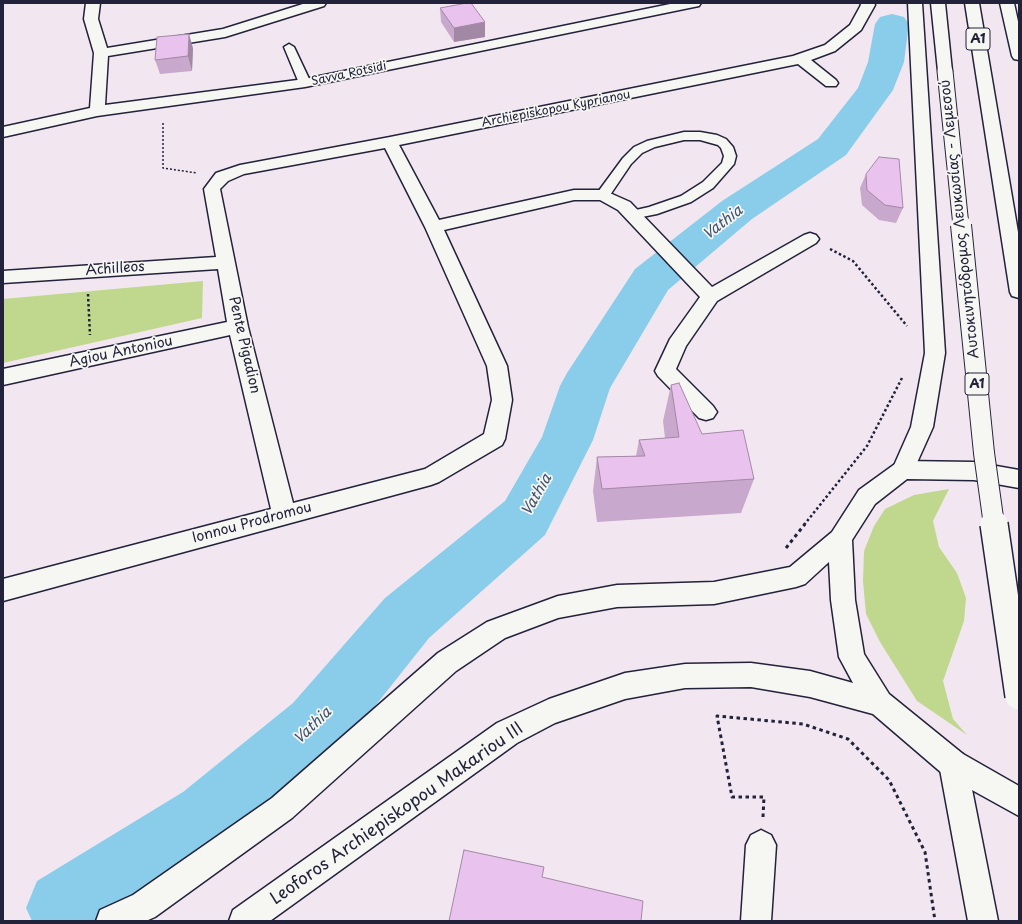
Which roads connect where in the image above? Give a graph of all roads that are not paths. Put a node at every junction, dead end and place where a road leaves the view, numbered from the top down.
1 (93, 3) edge
2 (319, 3) edge
3 (694, 3) edge
4 (915, 3) edge
5 (938, 3) edge
6 (972, 3) edge
7 (1007, 3) edge
8 (864, 4) edge
9 (289, 47) dead end
10 (101, 53) junction
11 (1019, 56) edge
12 (801, 59) junction
13 (305, 83) junction
14 (831, 83) dead end
15 (97, 111) junction
16 (3, 132) edge
17 (390, 142) junction
18 (222, 177) joint
19 (603, 195) junction
20 (632, 215) junction
21 (434, 227) junction
22 (810, 239) road end
23 (227, 262) junction
24 (3, 276) edge
25 (1019, 292) edge
26 (710, 296) junction
27 (238, 327) junction
28 (3, 377) edge
29 (706, 412) dead end
30 (903, 470) junction
31 (1019, 479) edge
32 (284, 515) junction
33 (840, 539) junction
34 (3, 590) edge
35 (1019, 696) edge
36 (880, 702) junction
37 (953, 764) junction
38 (1019, 802) edge
39 (761, 846) road end
40 (111, 921) edge
41 (244, 921) edge
42 (756, 921) edge
43 (983, 921) edge

1 - 10 main road
2 - 10 main road
3 - 13 main road, Savva Rotsidi
4 - 30 main road
5 - 35 main road, Αυτοκινητόδρομος Λευκωσίας - Λεμεσού / A1, bridge
6 - 25 main road, A1
7 - 11 main road
8 - 12 main road, Archiepiskopou Kyprianou
9 - 13 lane
10 - 15 main road
12 - 14 main road
12 - 17 main road, Archiepiskopou Kyprianou
13 - 15 main road, Savva Rotsidi
15 - 16 main road, Savva Rotsidi
17 - 18 main road, Archiepiskopou Kyprianou
17 - 21 main road
18 - 23 main road, Pente Pigadion
19 - 20 main road
19 - 20 lane
19 - 21 main road
20 - 26 main road
21 - 32 main road, Ionnou Prodromou
22 - 26 main road
23 - 24 main road, Achilleos
23 - 27 main road, Pente Pigadion
26 - 29 main road
27 - 28 main road, Agiou Antoniou
27 - 32 main road, Pente Pigadion
30 - 31 main road
30 - 33 main road
32 - 34 main road, Ionnou Prodromou
33 - 36 main road
33 - 40 main road
36 - 37 main road
36 - 41 main road, Leoforos Archiepiskopou Makariou III
37 - 38 main road
37 - 43 main road
39 - 42 main road

